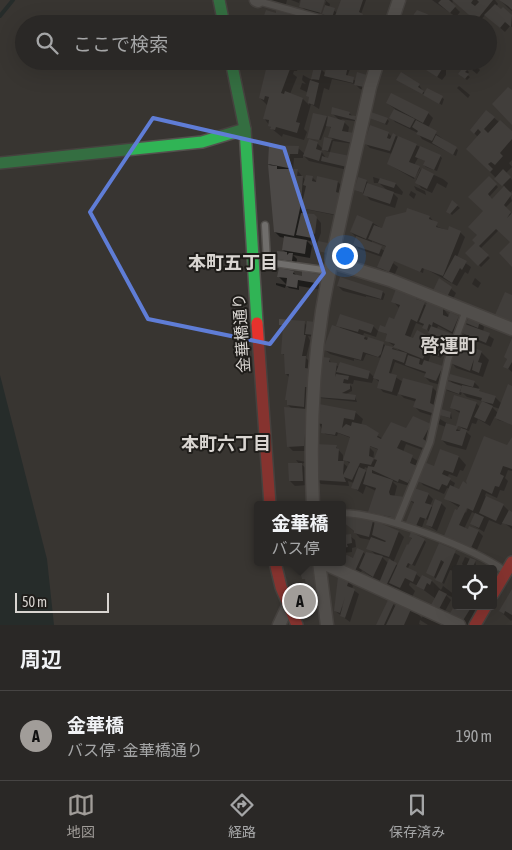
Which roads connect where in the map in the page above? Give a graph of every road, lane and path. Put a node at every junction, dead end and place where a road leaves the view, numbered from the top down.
1 (220, 0) edge
2 (399, 0) edge
3 (257, 1) edge
4 (222, 15) edge
5 (308, 15) edge
6 (393, 15) edge
7 (233, 70) edge
8 (375, 70) edge
9 (245, 130) junction
10 (201, 137) junction
11 (0, 154) edge
12 (0, 163) edge
13 (265, 225) dead end
14 (331, 267) junction
15 (466, 310) junction
16 (512, 329) edge
17 (270, 501) edge
18 (313, 501) edge
19 (346, 514) edge
20 (397, 523) junction
21 (276, 566) edge
22 (320, 566) edge
23 (329, 566) edge
24 (510, 570) edge
25 (497, 588) edge
26 (288, 606) junction
27 (484, 610) edge
28 (279, 625) edge
29 (297, 625) edge
30 (327, 625) edge
31 (459, 625) edge
32 (476, 625) edge

1 - 4 street
2 - 6 street
3 - 5 lane
7 - 9 street, 金華橋通り
8 - 14 street
9 - 10 street
9 - 17 street, 金華橋通り
10 - 11 street
10 - 12 street
13 - 14 lane
14 - 15 street
14 - 18 street
15 - 16 street
15 - 20 lane
19 - 20 lane
20 - 24 lane
21 - 26 street
22 - 30 street
23 - 31 street
24 - 25 street
26 - 28 street
26 - 29 street
27 - 32 street

